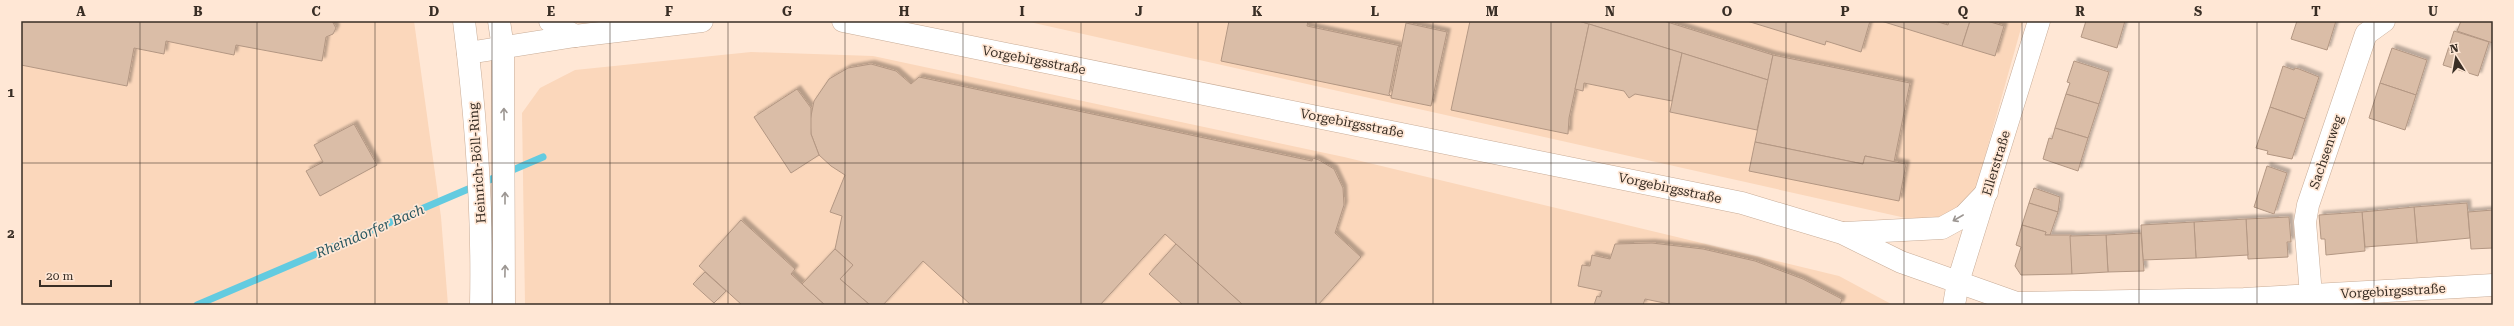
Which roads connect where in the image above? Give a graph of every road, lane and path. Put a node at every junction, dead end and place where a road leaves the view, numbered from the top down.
1 (464, 21) edge
2 (499, 21) edge
3 (550, 21) edge
4 (702, 21) edge
5 (842, 21) edge
6 (2039, 21) edge
7 (2384, 21) edge
8 (576, 36) junction
9 (503, 48) junction
10 (468, 53) junction
11 (1987, 192) junction
12 (1842, 233) junction
13 (1958, 282) junction
14 (2493, 285) edge
15 (2310, 295) junction
16 (2342, 299) edge
17 (482, 305) edge
18 (504, 305) edge
19 (1954, 305) edge

1 - 10 street, Heinrich-Böll-Ring
2 - 9 street, Heinrich-Böll-Ring
3 - 8 street
4 - 8 street
5 - 12 street, Vorgebirgsstraße
6 - 11 street, Ellerstraße
7 - 15 street, Sachsenweg
8 - 9 street
9 - 10 street
18 -> 9 street, Heinrich-Böll-Ring
10 - 17 street, Heinrich-Böll-Ring
11 -> 12 street
11 - 13 street, Ellerstraße
12 - 13 street, Vorgebirgsstraße
13 - 15 street, Vorgebirgsstraße
13 - 19 street, Ellerstraße
14 - 16 street, Vorgebirgsstraße
15 - 16 street, Vorgebirgsstraße

